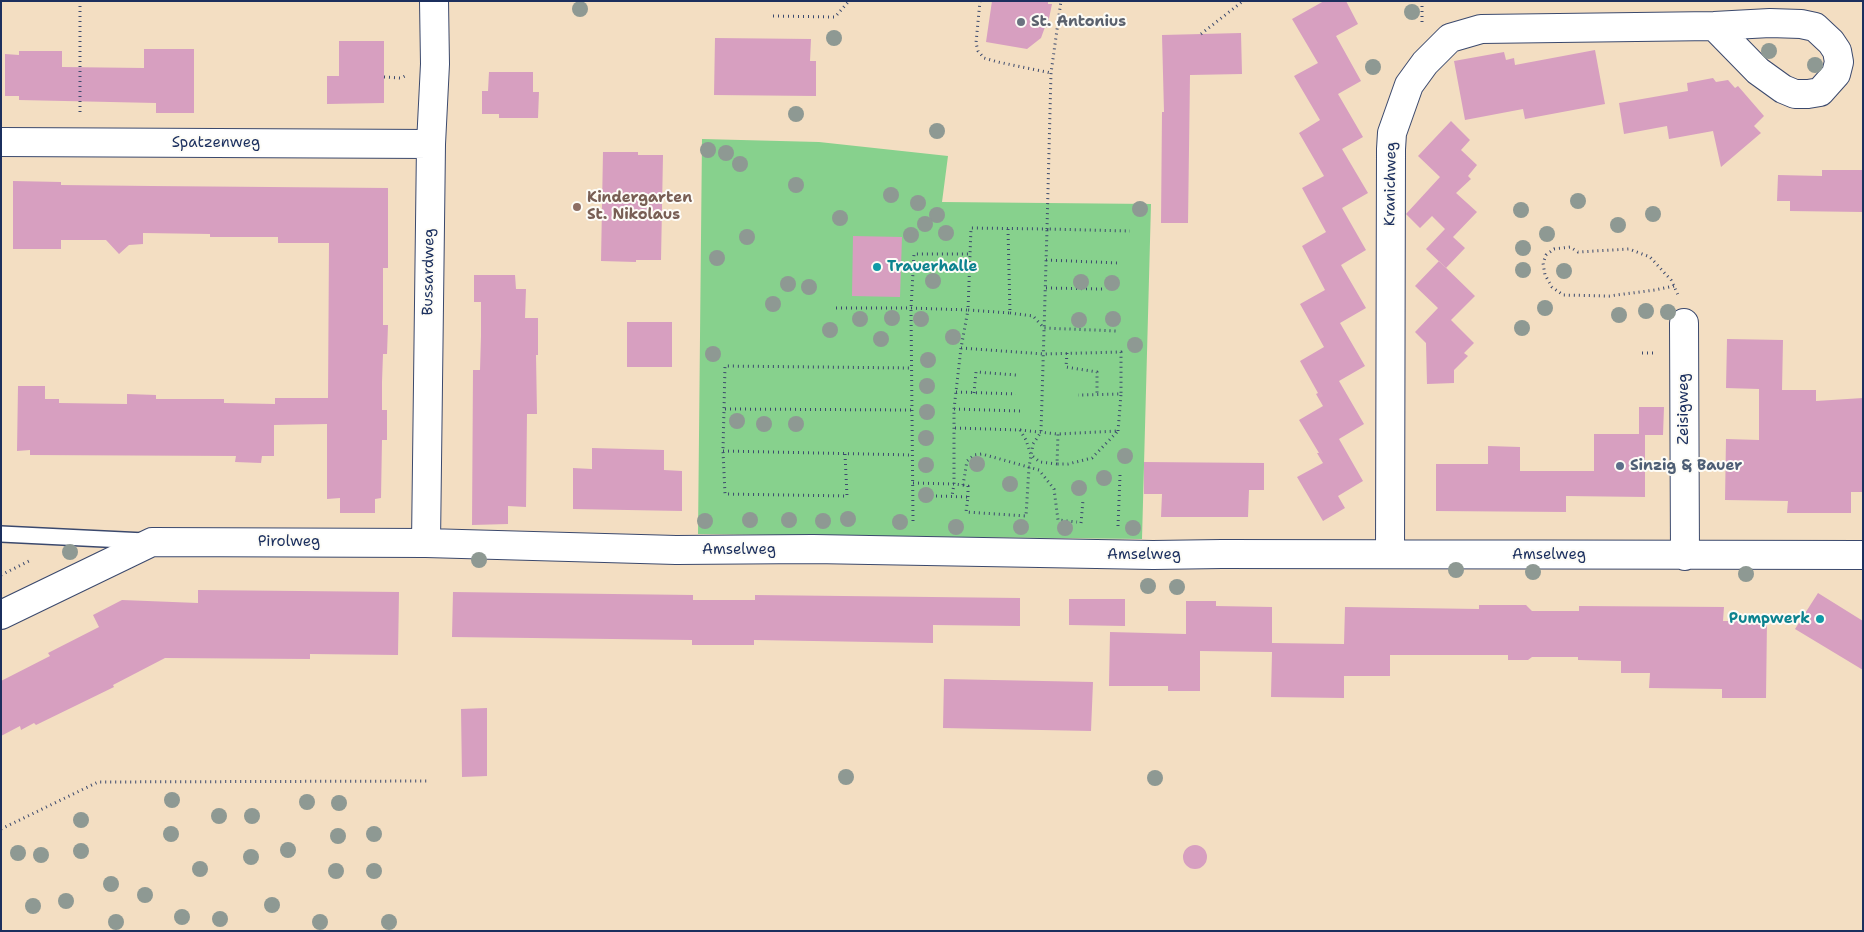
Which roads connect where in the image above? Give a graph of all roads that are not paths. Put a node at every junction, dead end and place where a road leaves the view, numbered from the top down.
1 (434, 1) edge
2 (1714, 26) dead end
3 (1, 142) edge
4 (431, 144) junction
5 (1684, 323) dead end
6 (1, 534) edge
7 (152, 542) junction
8 (426, 543) junction
9 (1390, 554) junction
10 (1863, 555) edge
11 (1685, 556) junction
12 (1, 615) edge

1 - 4 street, Bussardweg
2 - 9 street, Kranichweg
3 - 4 street, Spatzenweg
4 - 8 street, Bussardweg
5 - 11 street, Zeisigweg
6 - 7 lane, Pirolweg
7 - 8 street, Pirolweg
7 - 12 street, Pirolweg
8 - 9 street, Amselweg
9 - 11 street, Amselweg
10 - 11 street, Amselweg

